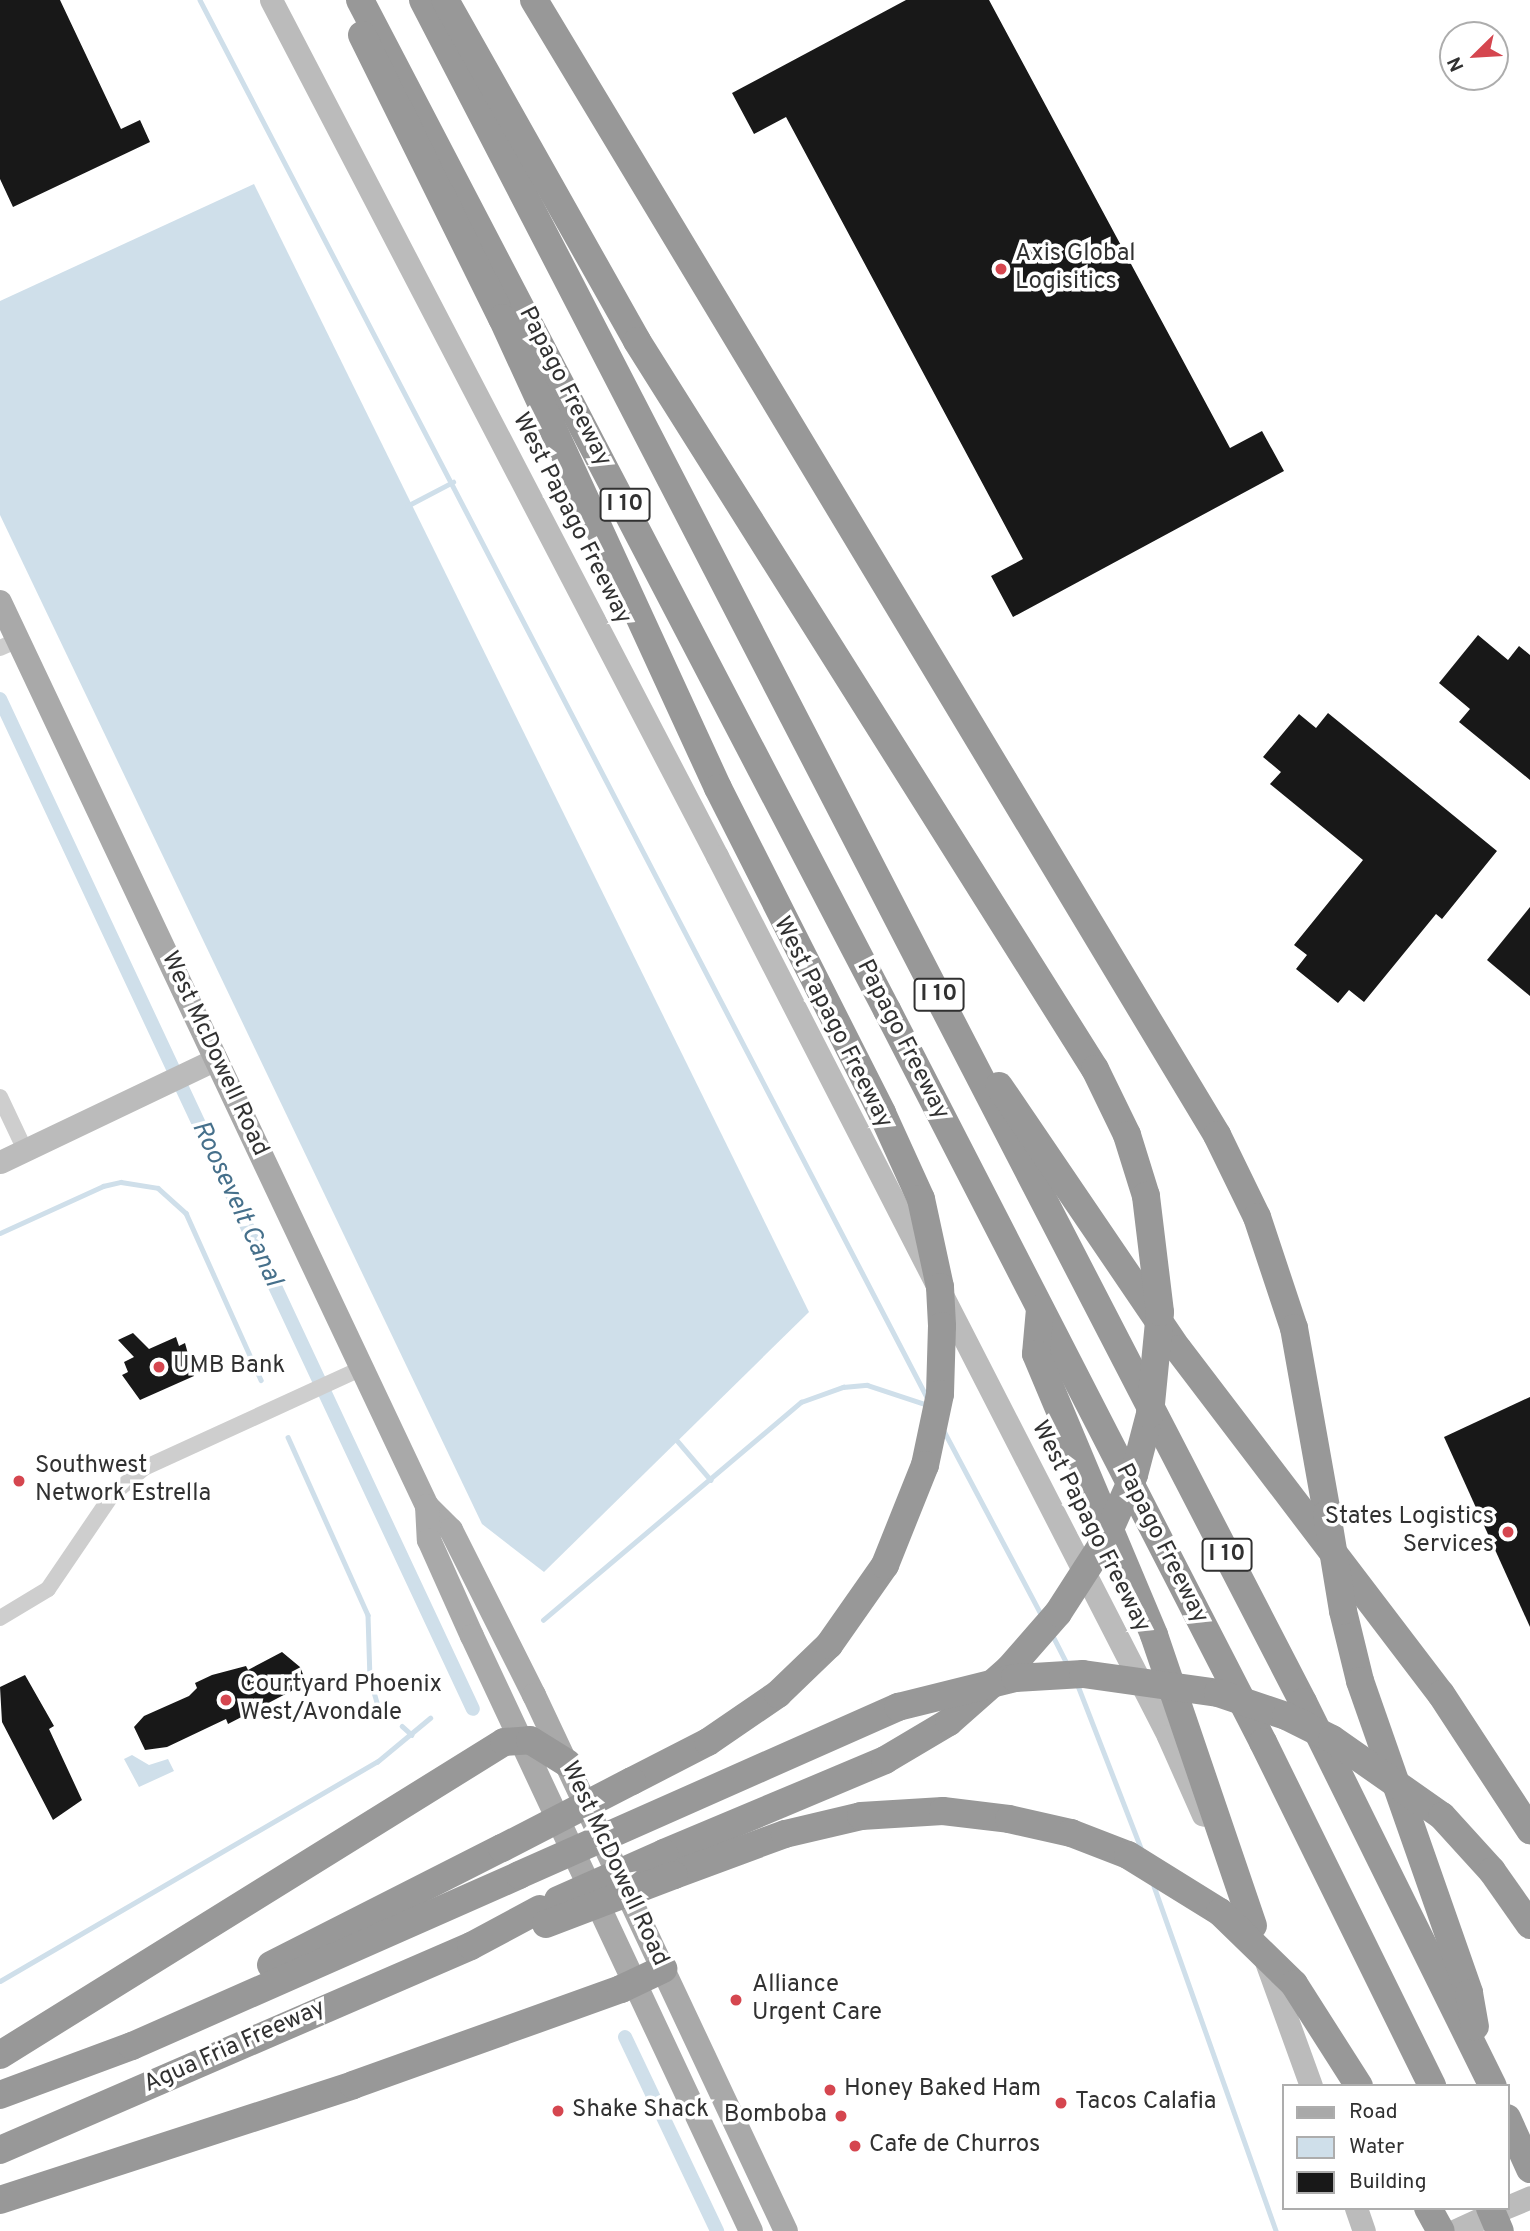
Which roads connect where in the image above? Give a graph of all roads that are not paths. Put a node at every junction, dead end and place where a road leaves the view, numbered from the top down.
1 (271, 0) edge
2 (347, 0) edge
3 (360, 0) edge
4 (423, 0) edge
5 (445, 0) edge
6 (534, 0) edge
7 (0, 602) edge
8 (9, 644) edge
9 (971, 1057) junction
10 (216, 1059) junction
11 (0, 1097) edge
12 (25, 1150) junction
13 (0, 1162) edge
14 (1040, 1309) junction
15 (362, 1368) junction
16 (426, 1506) junction
17 (0, 1618) edge
18 (519, 1738) junction
19 (567, 1763) junction
20 (1530, 1830) edge
21 (669, 1864) junction
22 (1530, 1925) edge
23 (1253, 1926) junction
24 (663, 1969) junction
25 (633, 1983) junction
26 (0, 2055) edge
27 (1480, 2057) junction
28 (56, 2073) junction
29 (1310, 2084) edge
30 (1358, 2084) edge
31 (1431, 2084) edge
32 (1492, 2084) edge
33 (0, 2095) edge
34 (1509, 2122) edge
35 (0, 2150) edge
36 (1530, 2168) edge
37 (1530, 2197) edge
38 (0, 2200) edge
39 (1509, 2207) edge
40 (1357, 2210) edge
41 (1429, 2210) edge
42 (1491, 2210) edge
43 (1501, 2210) edge
44 (751, 2231) edge
45 (786, 2231) edge
46 (1364, 2231) edge
47 (1441, 2231) edge
48 (1454, 2231) edge
49 (1500, 2231) edge

1 - 23 main road, West Papago Freeway
2 - 28 highway, bridge
3 - 14 highway, Papago Freeway / I 10
4 - 9 highway, Papago Freeway / I 10
5 - 21 highway, bridge
6 - 27 highway, bridge
7 - 8 main road, West McDowell Road
8 - 10 main road, West McDowell Road
9 - 20 highway
9 - 27 highway, Papago Freeway / I 10
10 - 12 main road
10 - 15 main road, West McDowell Road
11 - 12 street
12 - 13 main road
14 - 23 highway
14 - 31 highway, Papago Freeway / I 10
15 - 16 main road, West McDowell Road
15 - 17 street
16 - 18 main road, West McDowell Road
16 - 19 main road, West McDowell Road
18 - 19 highway
18 - 25 main road, West McDowell Road
18 - 26 highway
19 - 24 main road, West McDowell Road
21 - 30 highway, bridge
21 - 35 highway, Agua Fria Freeway, bridge
22 - 28 highway, bridge
23 - 29 main road, West Papago Freeway
24 - 25 highway
24 - 45 main road, West McDowell Road
25 - 38 highway
25 - 44 main road, West McDowell Road
27 - 32 highway, Papago Freeway / I 10
28 - 33 highway
34 - 36 highway
37 - 39 main road
40 - 46 main road
41 - 47 highway
42 - 49 highway, bridge
43 - 48 main road

